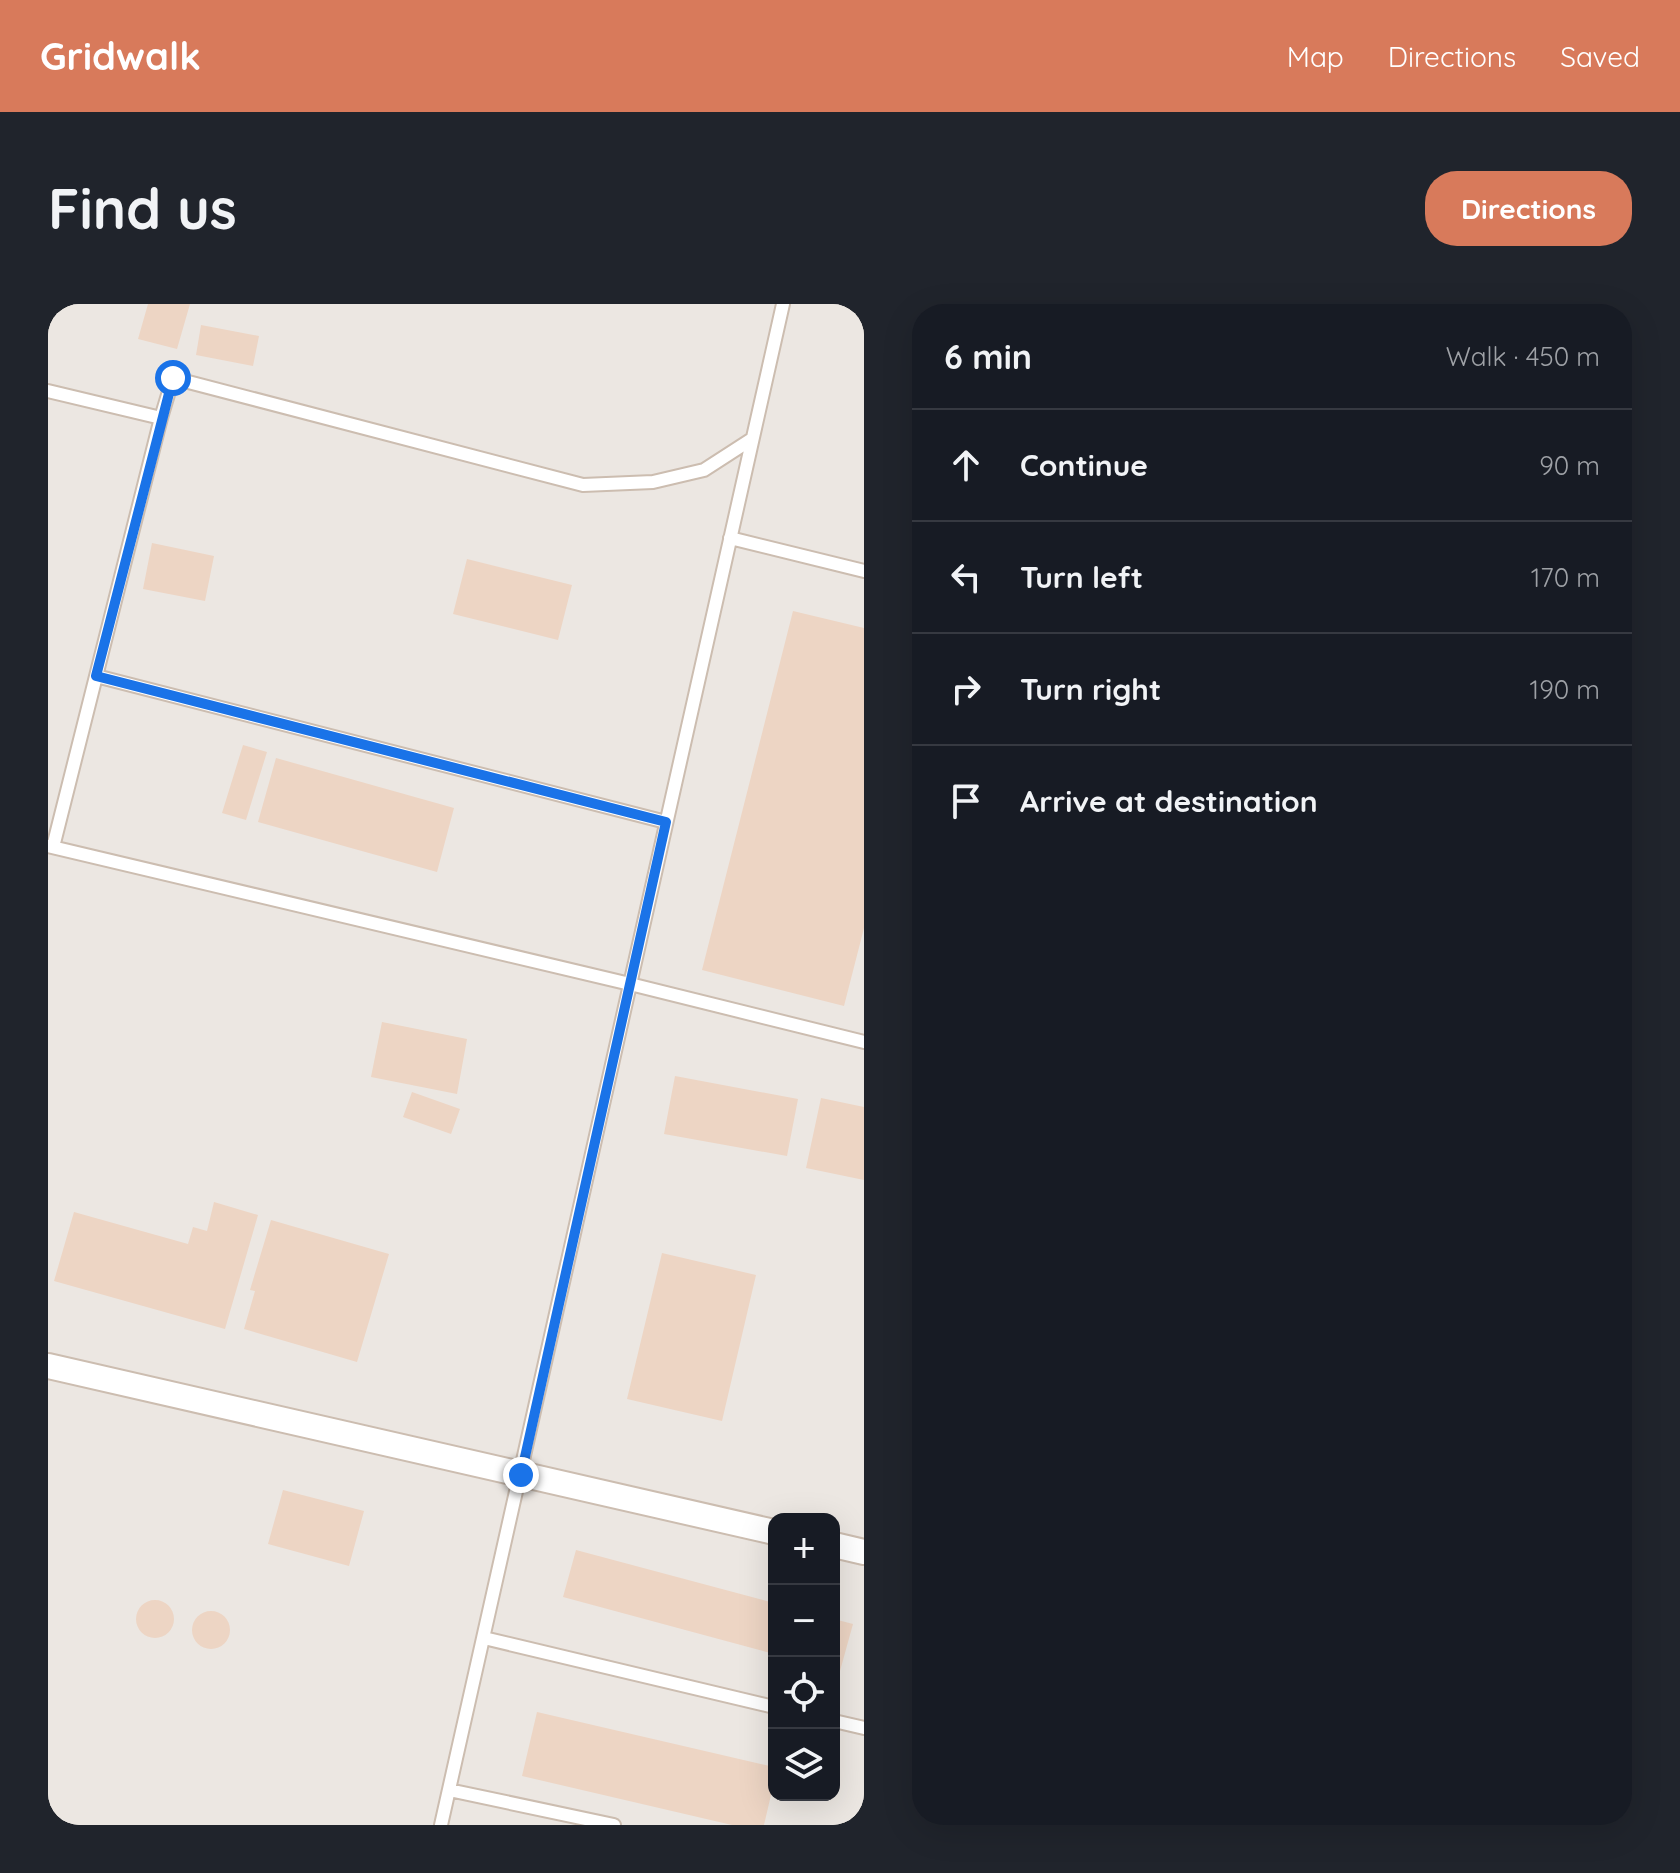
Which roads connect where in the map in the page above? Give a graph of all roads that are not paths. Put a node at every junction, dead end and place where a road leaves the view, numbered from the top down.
1 (783, 304) edge
2 (48, 391) edge
3 (161, 418) junction
4 (752, 439) junction
5 (730, 538) junction
6 (864, 571) edge
7 (96, 676) junction
8 (666, 822) junction
9 (50, 847) edge
10 (630, 984) junction
11 (864, 1042) edge
12 (48, 1366) edge
13 (521, 1475) junction
14 (768, 1531) edge
15 (840, 1546) edge
16 (864, 1552) edge
17 (484, 1638) junction
18 (768, 1706) edge
19 (840, 1722) edge
20 (864, 1728) edge
21 (449, 1790) junction
22 (441, 1825) edge
23 (614, 1825) edge

1 - 4 lane
2 - 3 lane
3 - 4 lane
3 - 7 lane
4 - 5 lane
5 - 6 lane
5 - 8 lane
7 - 8 lane
7 - 9 lane
8 - 10 lane
9 - 10 lane
10 - 11 lane
10 - 13 lane
12 - 13 street
13 - 14 street
13 - 17 lane
15 - 16 street
17 - 18 lane
17 - 21 lane
19 - 20 lane
21 - 22 lane
21 - 23 lane

